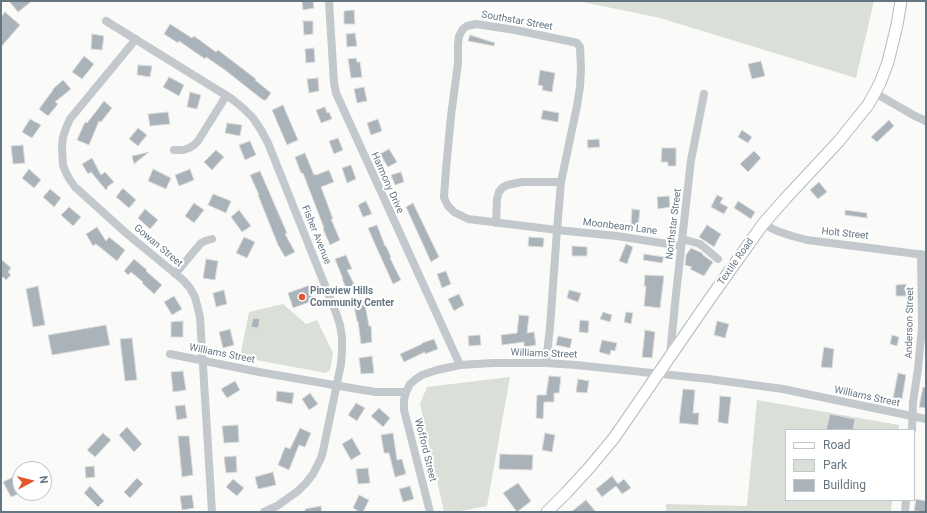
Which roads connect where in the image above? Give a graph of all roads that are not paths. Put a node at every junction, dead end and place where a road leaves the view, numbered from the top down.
1 (329, 1) edge
2 (900, 1) edge
3 (106, 21) dead end
4 (136, 39) junction
5 (875, 93) junction
6 (704, 94) dead end
7 (226, 96) junction
8 (926, 121) edge
9 (174, 150) dead end
10 (561, 182) junction
11 (496, 223) junction
12 (763, 224) junction
13 (557, 230) junction
14 (212, 239) dead end
15 (682, 242) junction
16 (923, 254) edge
17 (718, 259) dead end
18 (175, 274) junction
19 (170, 354) dead end
20 (669, 358) junction
21 (203, 361) junction
22 (546, 363) junction
23 (460, 366) junction
24 (658, 374) junction
25 (336, 385) junction
26 (406, 392) junction
27 (912, 417) junction
28 (926, 419) edge
29 (912, 429) edge
30 (906, 501) edge
31 (212, 512) edge
32 (264, 512) edge
33 (430, 512) edge
34 (547, 512) edge
35 (905, 512) edge

1 - 23 street, Harmony Drive
2 - 5 street, Textile Road
3 - 4 street, Fisher Avenue
4 - 7 street, Fisher Avenue
4 - 18 street, Gowan Street
5 - 8 street
5 - 12 street, Textile Road
6 - 15 street, Northstar Street
7 - 9 street
7 - 25 street, Fisher Avenue
10 - 11 street
10 - 11 street, Southstar Street
10 - 13 street, Southstar Street
11 - 13 street, Southstar Street
12 - 16 street, Holt Street
12 - 20 street, Textile Road
13 - 15 street, Moonbeam Lane
13 - 22 street, Southstar Street
14 - 18 street
15 - 17 street, Moonbeam Lane
15 - 20 street, Northstar Street
16 - 27 street, Anderson Street
18 - 21 street, Gowan Street
19 - 21 street, Williams Street
20 - 24 street, Textile Road
21 - 25 street, Williams Street
21 - 31 street, Gowan Street
22 - 23 street, Williams Street
22 - 24 street, Williams Street
23 - 26 street, Williams Street
24 - 27 street, Williams Street
24 - 34 street, Textile Road
25 - 26 street, Williams Street
25 - 32 street, Fisher Avenue
26 - 33 street, Wofford Street
27 - 28 street, Williams Street
27 - 29 street, Anderson Street
30 - 35 street

